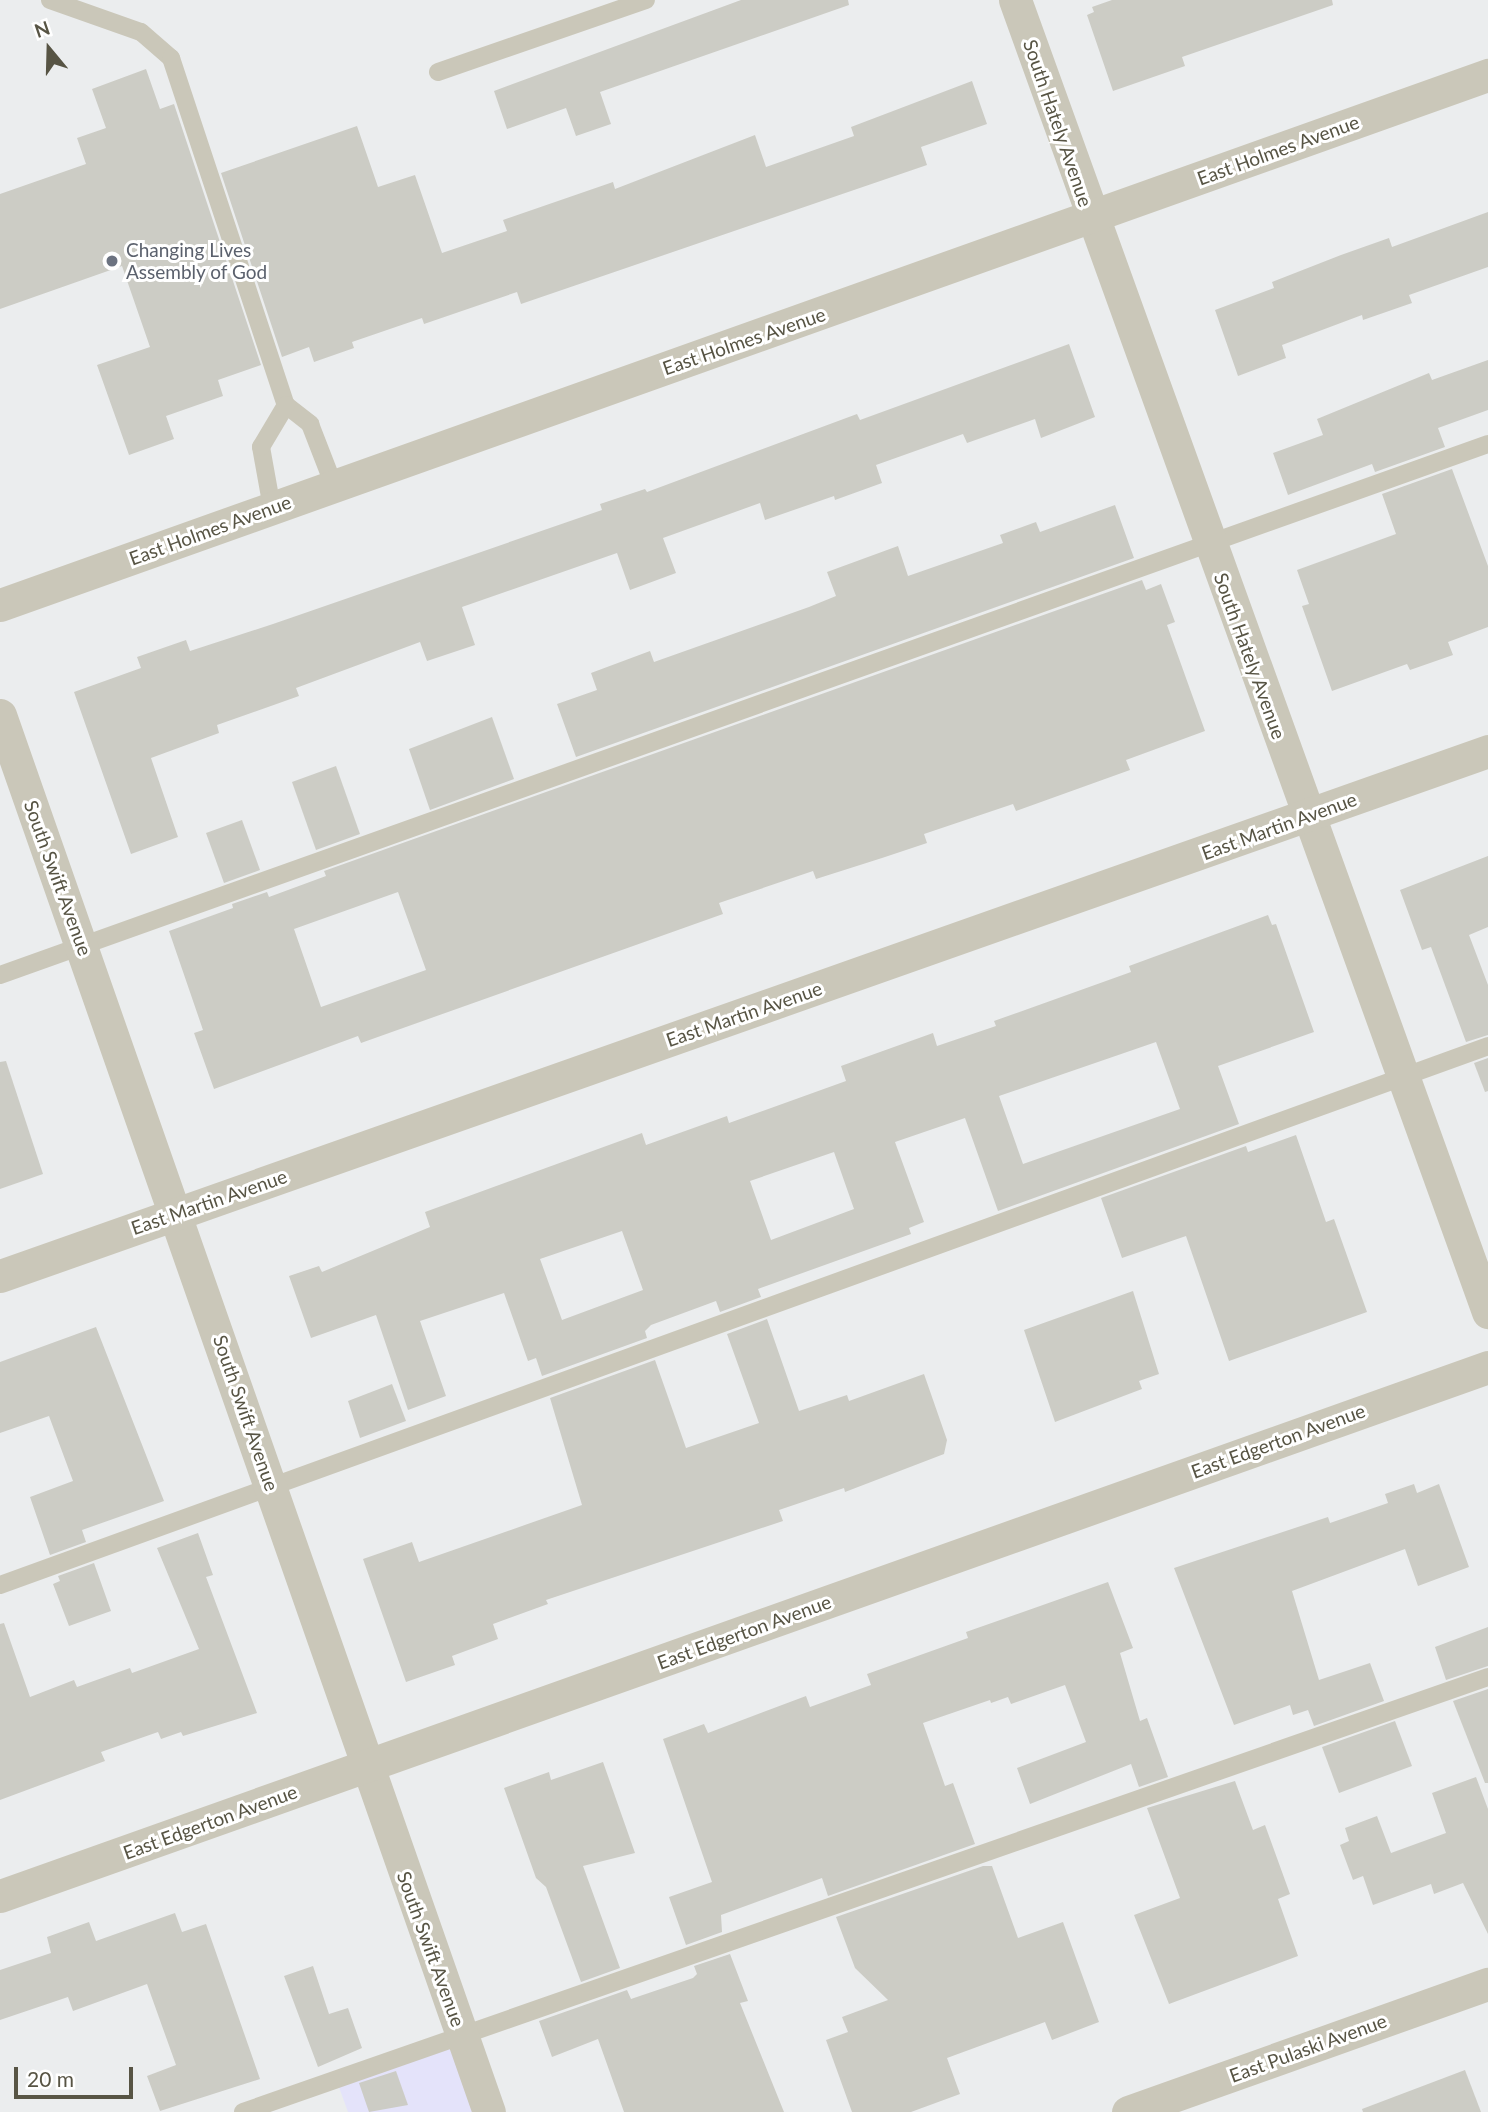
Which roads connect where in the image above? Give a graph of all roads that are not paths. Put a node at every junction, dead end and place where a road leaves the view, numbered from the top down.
1 (50, 0) edge
2 (646, 0) edge
3 (1015, 0) edge
4 (438, 72) dead end
5 (1488, 75) edge
6 (1092, 218) junction
7 (286, 405) junction
8 (1488, 444) edge
9 (334, 486) junction
10 (272, 508) junction
11 (1209, 544) junction
12 (0, 604) edge
13 (0, 715) edge
14 (1488, 751) edge
15 (1310, 816) junction
16 (83, 946) junction
17 (0, 975) edge
18 (1488, 1046) edge
19 (1401, 1076) junction
20 (175, 1213) junction
21 (0, 1276) edge
22 (1488, 1311) edge
23 (1488, 1367) edge
24 (271, 1486) junction
25 (0, 1584) edge
26 (1488, 1677) edge
27 (366, 1766) junction
28 (0, 1896) edge
29 (1488, 1984) edge
30 (461, 2035) junction
31 (243, 2112) edge
32 (489, 2112) edge
33 (1128, 2112) edge

1 - 7 lane
2 - 4 lane
3 - 6 street, South Hately Avenue
5 - 6 street, East Holmes Avenue
6 - 9 street, East Holmes Avenue
6 - 11 street, South Hately Avenue
7 - 9 lane
7 - 10 lane
8 - 11 lane
9 - 10 street, East Holmes Avenue
10 - 12 street, East Holmes Avenue
11 - 15 street, South Hately Avenue
11 - 16 lane
13 - 16 street, South Swift Avenue
14 - 15 street, East Martin Avenue
15 - 19 street, South Hately Avenue
15 - 20 street, East Martin Avenue
16 - 17 lane
16 - 20 street, South Swift Avenue
18 - 19 lane
19 - 22 street, South Hately Avenue
19 - 24 lane
20 - 21 street, East Martin Avenue
20 - 24 street, South Swift Avenue
23 - 27 street, East Edgerton Avenue
24 - 25 lane
24 - 27 street, South Swift Avenue
26 - 30 lane
27 - 28 street, East Edgerton Avenue
27 - 30 street, South Swift Avenue
29 - 33 street, East Pulaski Avenue
30 - 31 lane
30 - 32 street, South Swift Avenue

